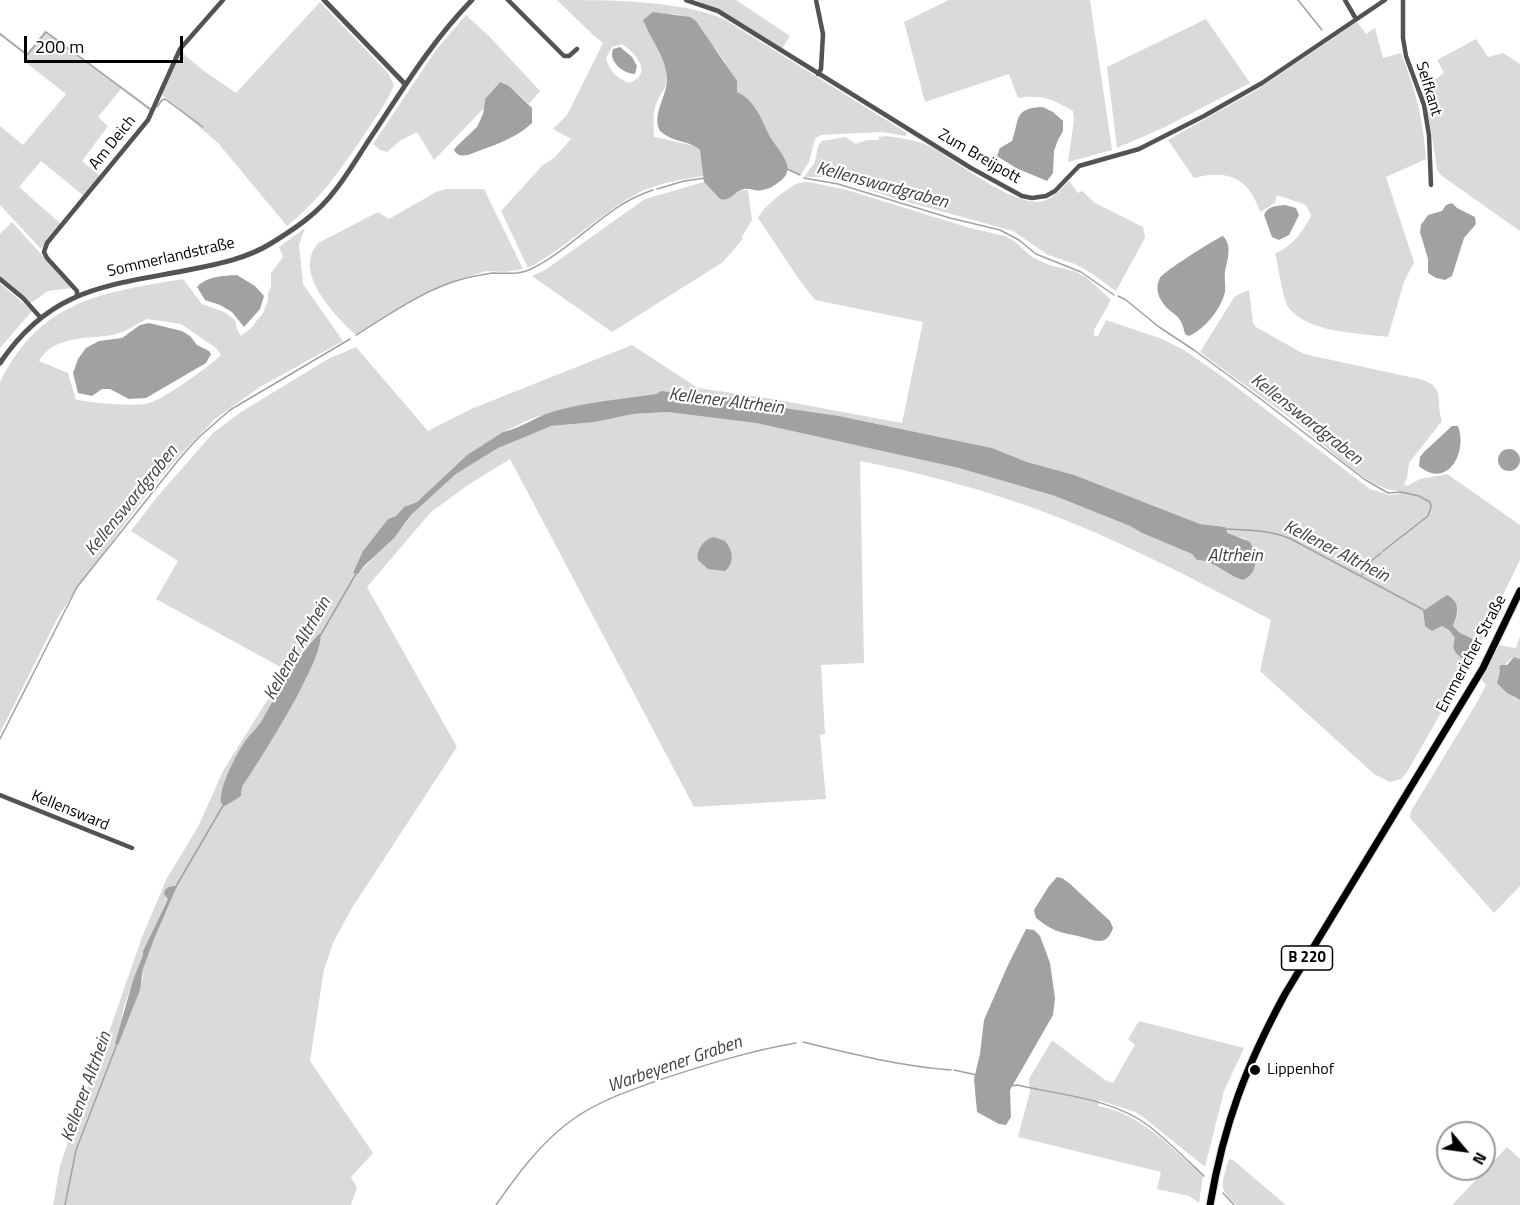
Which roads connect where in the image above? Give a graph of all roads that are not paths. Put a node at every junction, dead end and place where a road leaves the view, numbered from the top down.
1 (223, 0) edge
2 (324, 0) edge
3 (472, 0) edge
4 (508, 0) edge
5 (686, 0) edge
6 (816, 0) edge
7 (1345, 0) edge
8 (1385, 0) edge
9 (1403, 0) edge
10 (1356, 19) junction
11 (577, 49) dead end
12 (818, 74) junction
13 (405, 84) junction
14 (1431, 185) dead end
15 (0, 279) edge
16 (77, 295) junction
17 (40, 317) junction
18 (0, 363) edge
19 (1520, 591) edge
20 (0, 795) edge
21 (132, 848) dead end
22 (1210, 1205) edge

1 - 16 street, Am Deich
2 - 13 street
3 - 13 street, Sommerlandstraße
4 - 11 street
5 - 12 street, Zum Breijpott
6 - 12 street
7 - 10 street
8 - 10 street, Zum Breijpott
9 - 14 street, Selfkant
10 - 12 street, Zum Breijpott
13 - 16 street, Sommerlandstraße
15 - 17 street
16 - 17 street, Sommerlandstraße
17 - 18 street, Sommerlandstraße
19 - 22 main road, Emmericher Straße / B 220
20 - 21 street, Kellensward

